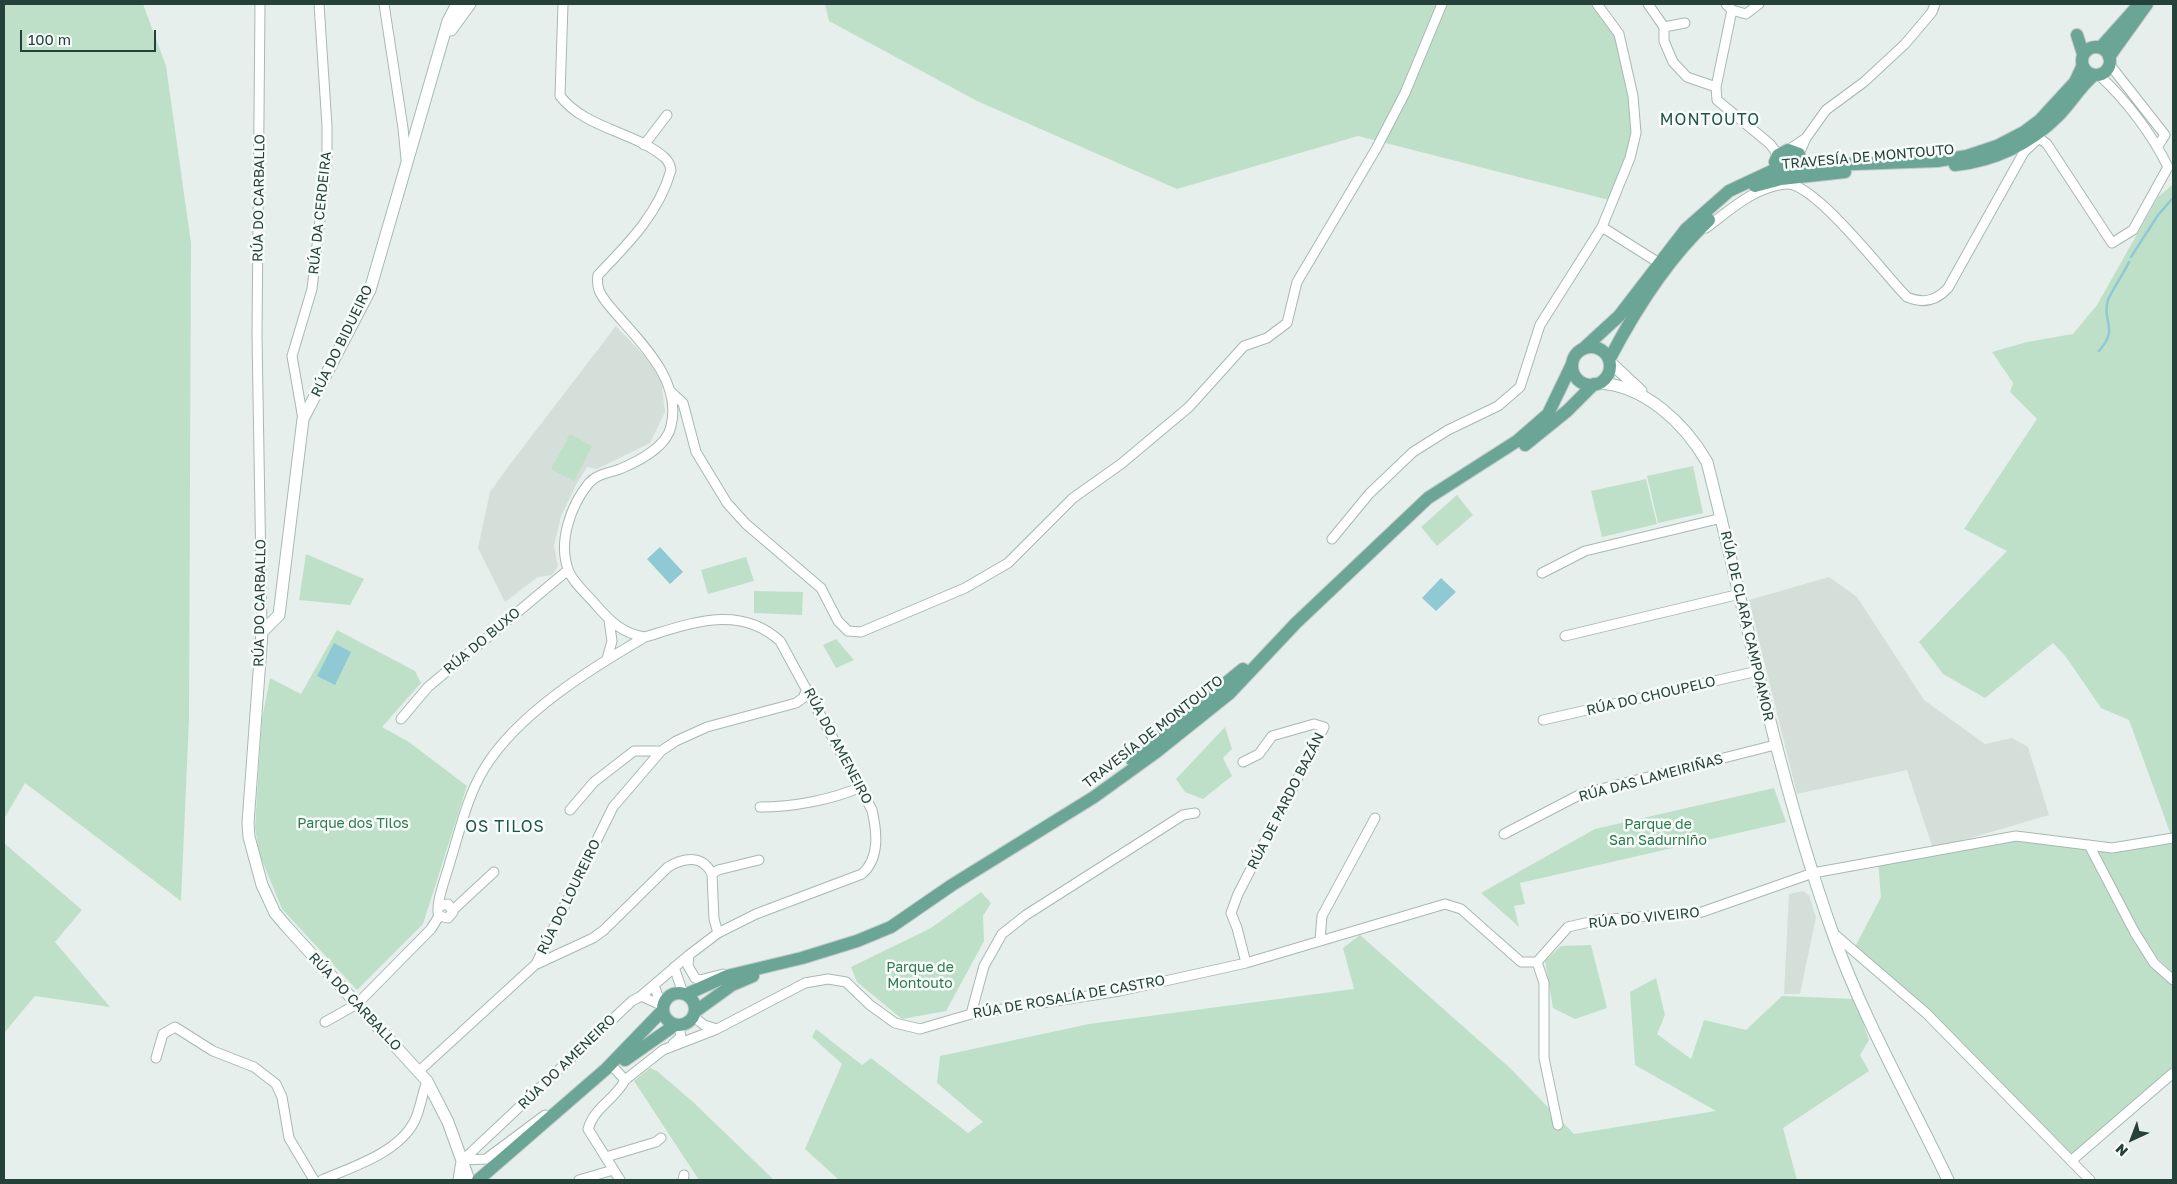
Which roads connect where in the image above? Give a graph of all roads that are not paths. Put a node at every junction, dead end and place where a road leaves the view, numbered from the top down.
1 (260, 4) edge
2 (319, 4) edge
3 (384, 4) edge
4 (469, 4) edge
5 (563, 4) edge
6 (1442, 4) edge
7 (1597, 4) edge
8 (1648, 4) edge
9 (1759, 4) edge
10 (1935, 4) edge
11 (2140, 4) edge
12 (2147, 4) edge
13 (454, 5) edge
14 (1729, 7) edge
15 (1685, 23) dead end
16 (1664, 28) junction
17 (440, 48) junction
18 (2099, 54) junction
19 (2082, 67) junction
20 (2096, 76) junction
21 (1716, 87) junction
22 (667, 115) dead end
23 (2048, 128) dead end
24 (2047, 144) junction
25 (644, 145) junction
26 (2158, 146) junction
27 (1794, 160) junction
28 (406, 162) junction
29 (1778, 174) junction
30 (1602, 227) junction
31 (1663, 265) junction
32 (1583, 348) junction
33 (1609, 361) junction
34 (1572, 364) junction
35 (1596, 384) junction
36 (670, 391) junction
37 (1649, 400) junction
38 (303, 418) junction
39 (1461, 477) junction
40 (1722, 518) junction
41 (1332, 539) dead end
42 (568, 570) junction
43 (1542, 573) dead end
44 (1740, 594) junction
45 (609, 620) junction
46 (262, 632) junction
47 (1565, 636) dead end
48 (645, 637) junction
49 (607, 659) junction
50 (1758, 671) junction
51 (808, 689) junction
52 (401, 719) dead end
53 (1543, 720) dead end
54 (1775, 746) junction
55 (661, 751) junction
56 (1243, 762) dead end
57 (861, 787) junction
58 (760, 807) dead end
59 (570, 810) dead end
60 (1195, 813) dead end
61 (1375, 818) dead end
62 (1504, 834) dead end
63 (2173, 838) edge
64 (2089, 845) junction
65 (759, 860) dead end
66 (494, 872) dead end
67 (1813, 873) junction
68 (712, 874) junction
69 (439, 906) junction
70 (453, 910) junction
71 (439, 916) junction
72 (1832, 932) junction
73 (718, 933) junction
74 (1320, 940) junction
75 (688, 955) junction
76 (791, 960) junction
77 (1537, 962) junction
78 (1246, 963) junction
79 (536, 964) junction
80 (674, 967) junction
81 (727, 976) junction
82 (2173, 980) edge
83 (654, 985) junction
84 (685, 994) junction
85 (641, 996) junction
86 (356, 1004) junction
87 (663, 1006) junction
88 (695, 1014) junction
89 (971, 1014) junction
90 (325, 1022) dead end
91 (678, 1027) junction
92 (717, 1029) junction
93 (700, 1036) junction
94 (671, 1046) junction
95 (156, 1058) dead end
96 (615, 1069) junction
97 (419, 1071) junction
98 (2173, 1073) edge
99 (625, 1080) junction
100 (427, 1081) junction
101 (577, 1094) junction
102 (1558, 1125) dead end
103 (660, 1138) dead end
104 (606, 1158) junction
105 (463, 1160) junction
106 (2072, 1161) junction
107 (613, 1170) junction
108 (314, 1180) edge
109 (322, 1180) edge
110 (459, 1180) edge
111 (469, 1180) edge
112 (478, 1180) edge
113 (491, 1180) edge
114 (579, 1180) edge
115 (620, 1180) edge
116 (1948, 1180) edge
117 (2090, 1180) edge

1 - 46 street, RÚA DO CARBALLO
2 - 38 street, RÚA DA CERDEIRA
3 - 28 street
4 - 13 street
4 - 17 street, RÚA DO BIDUEIRO
5 - 25 street
6 - 36 street
7 - 30 street
8 - 16 street
9 - 14 street
10 - 27 street
11 - 18 main road, TRAVESÍA DE MONTOUTO
12 - 18 main road, TRAVESÍA DE MONTOUTO
13 - 17 street, RÚA DO BIDUEIRO
14 - 21 street
15 - 16 street
16 - 21 street
17 - 28 street, RÚA DO BIDUEIRO
18 - 19 main road, TRAVESÍA DE MONTOUTO
18 - 20 main road, TRAVESÍA DE MONTOUTO
18 - 26 street
19 - 20 main road
19 - 27 main road, TRAVESÍA DE MONTOUTO
20 - 26 street
20 - 27 main road, TRAVESÍA DE MONTOUTO
21 - 27 street
22 - 25 street
23 - 24 street
24 - 26 street
24 - 31 street
25 - 36 street
27 - 29 main road, TRAVESÍA DE MONTOUTO
27 - 29 main road
28 - 38 street, RÚA DO BIDUEIRO
29 - 31 main road, TRAVESÍA DE MONTOUTO
30 - 31 street
30 - 41 street
31 - 32 main road, TRAVESÍA DE MONTOUTO
31 - 33 main road, TRAVESÍA DE MONTOUTO
32 - 33 main road
32 - 34 main road, TRAVESÍA DE MONTOUTO
33 - 35 main road, TRAVESÍA DE MONTOUTO
33 - 37 street
34 - 35 main road
34 - 39 main road, TRAVESÍA DE MONTOUTO
35 - 37 street
35 - 39 main road, TRAVESÍA DE MONTOUTO
36 - 42 street
37 - 40 street, RÚA DE CLARA CAMPOAMOR
38 - 46 street, RÚA DO BIDUEIRO
39 - 76 main road, TRAVESÍA DE MONTOUTO
40 - 43 street
40 - 44 street, RÚA DE CLARA CAMPOAMOR
42 - 45 street
42 - 52 street, RÚA DO BUXO
44 - 47 street
44 - 50 street, RÚA DE CLARA CAMPOAMOR
45 - 48 street
45 - 49 street
46 - 86 street, RÚA DO CARBALLO
48 - 49 street, RÚA DO AMENEIRO
48 - 51 street, RÚA DO AMENEIRO
49 - 69 street, RÚA DO AMENEIRO
50 - 53 street, RÚA DO CHOUPELO
50 - 54 street, RÚA DE CLARA CAMPOAMOR
51 - 55 street, RÚA DO LOUREIRO
51 - 57 street, RÚA DO AMENEIRO
54 - 62 street, RÚA DAS LAMEIRIÑAS
54 - 67 street, RÚA DE CLARA CAMPOAMOR
55 - 59 street
55 - 79 street, RÚA DO LOUREIRO
56 - 78 street, RÚA DE PARDO BAZÁN
57 - 58 street
57 - 73 street, RÚA DO AMENEIRO
60 - 89 street
61 - 74 street
63 - 64 street, RÚA DO VIVEIRO
64 - 67 street, RÚA DO VIVEIRO
64 - 82 street
65 - 68 street
66 - 70 street
67 - 72 street, RÚA DE CLARA CAMPOAMOR
67 - 77 street, RÚA DO VIVEIRO
68 - 73 street
68 - 79 street
69 - 70 street
69 - 71 street
70 - 71 street
71 - 86 street
72 - 106 street
72 - 116 street, RÚA DE CLARA CAMPOAMOR
73 - 75 street, RÚA DO AMENEIRO
74 - 77 street, RÚA DE ROSALÍA DE CASTRO
74 - 78 street, RÚA DE ROSALÍA DE CASTRO
75 - 80 street, RÚA DO AMENEIRO
75 - 81 street
76 - 81 main road, TRAVESÍA DE MONTOUTO
76 - 88 main road, TRAVESÍA DE MONTOUTO
77 - 102 street
78 - 89 street, RÚA DE ROSALÍA DE CASTRO
79 - 97 street, RÚA DO LOUREIRO
80 - 83 street, RÚA DO AMENEIRO
80 - 84 street
81 - 84 main road, TRAVESÍA DE MONTOUTO
83 - 85 street, RÚA DO AMENEIRO
83 - 87 street
84 - 87 main road
84 - 88 main road
85 - 87 street
85 - 105 street, RÚA DO AMENEIRO
86 - 90 street
86 - 97 street, RÚA DO CARBALLO
87 - 91 main road
87 - 101 main road
88 - 91 main road
88 - 92 street
89 - 92 street, RÚA DE ROSALÍA DE CASTRO
91 - 93 street
91 - 94 street
91 - 96 main road
92 - 93 street
93 - 94 street
94 - 99 street
95 - 108 street
96 - 99 street
96 - 113 main road
97 - 100 street, RÚA DO CARBALLO
98 - 106 street
99 - 104 street
100 - 105 street, RÚA DO CARBALLO
100 - 109 street
101 - 105 street
101 - 112 main road
103 - 104 street
104 - 107 street
105 - 110 street
105 - 111 street, RÚA DO CARBALLO
106 - 117 street
107 - 114 street
107 - 115 street

